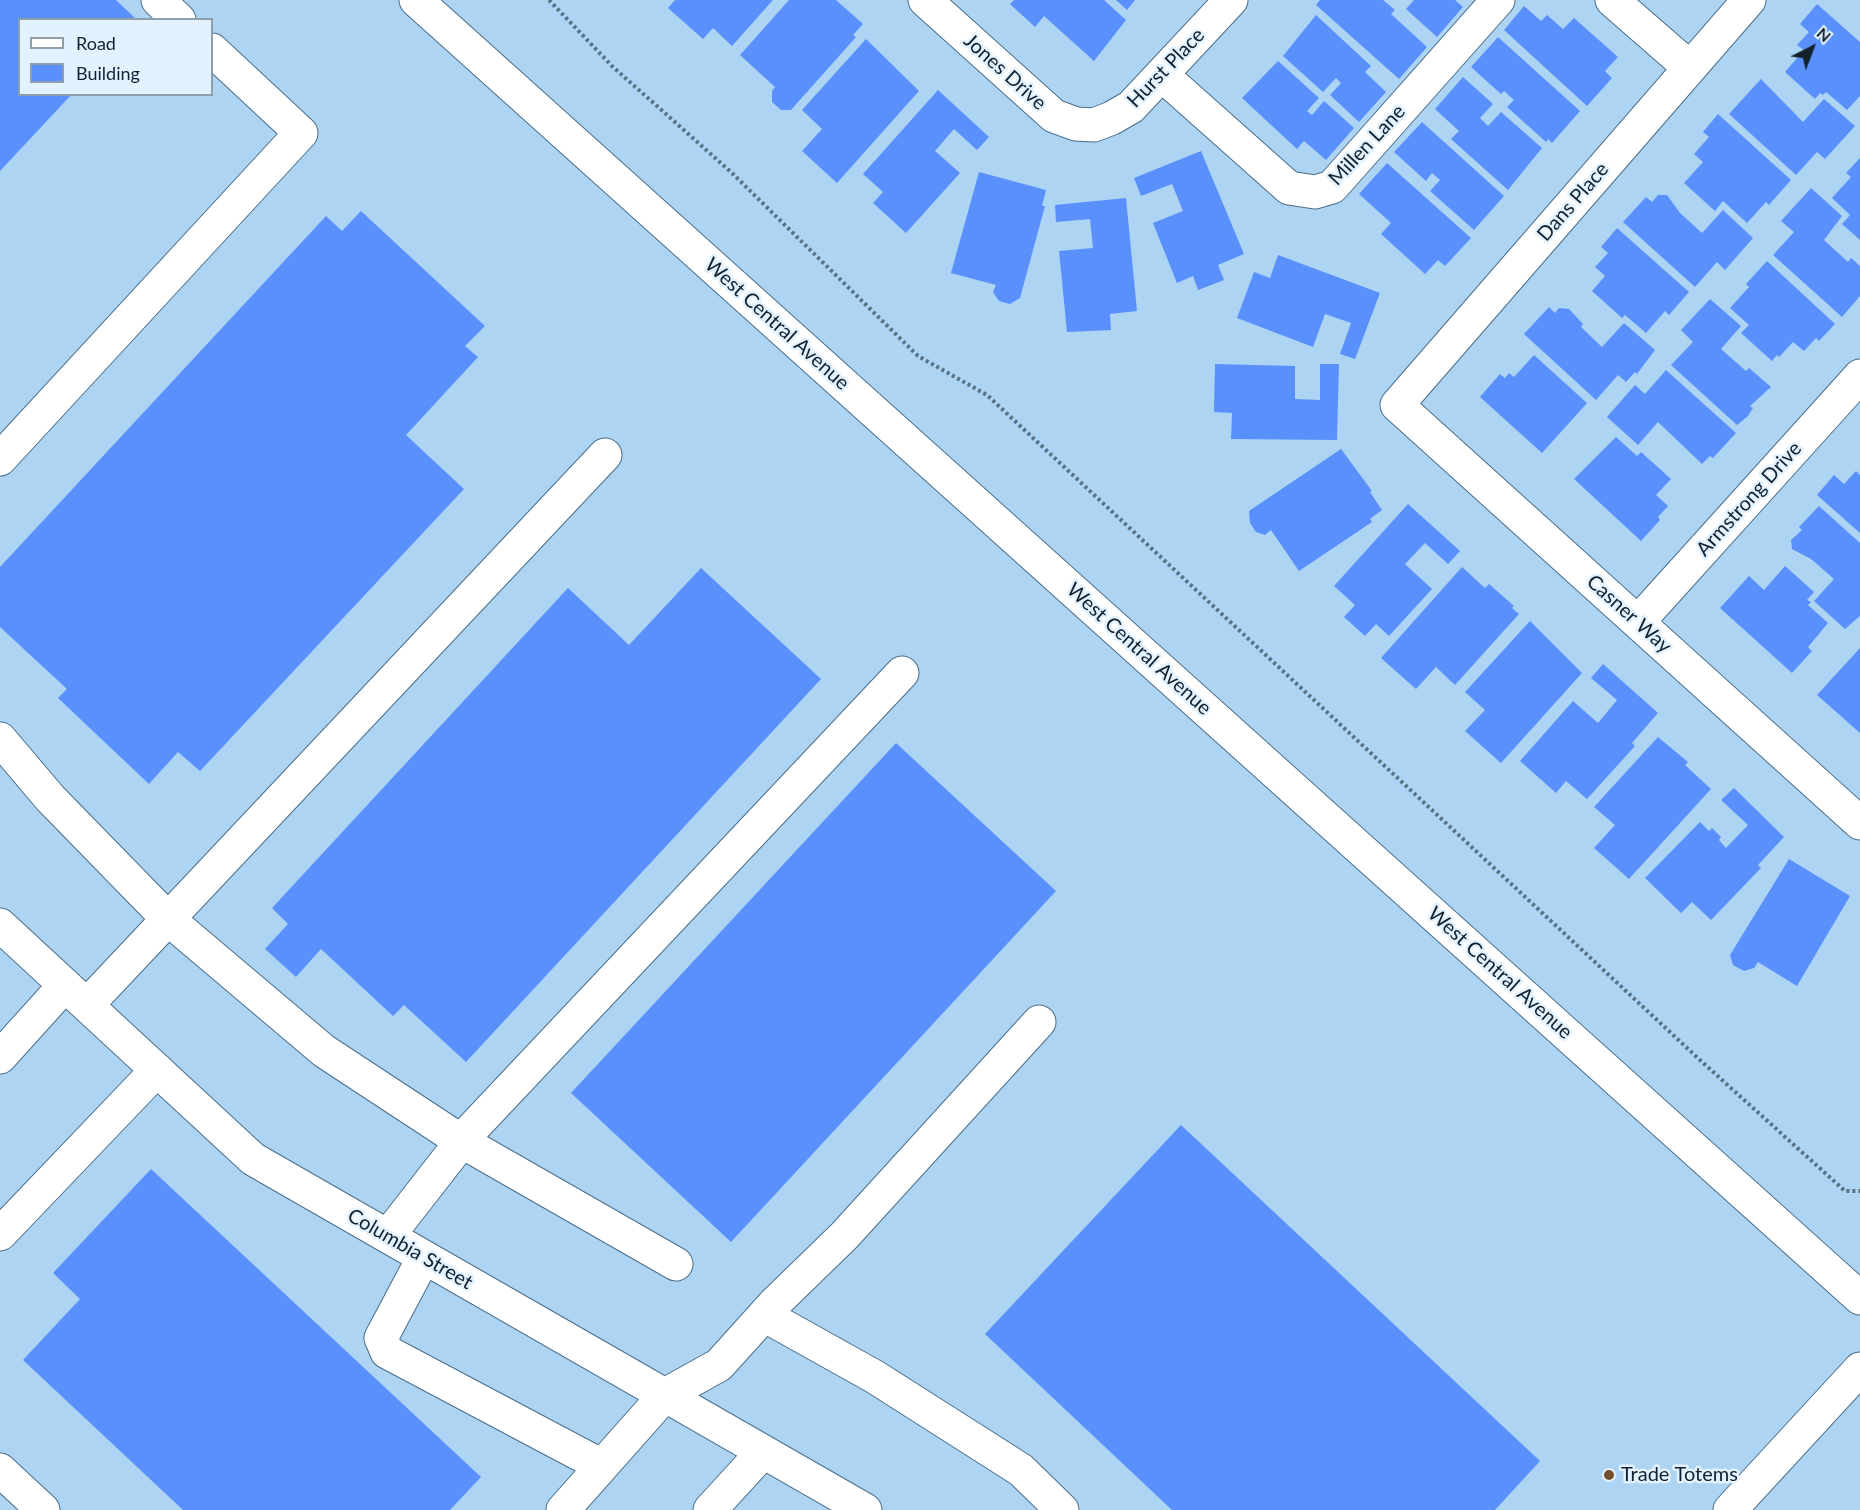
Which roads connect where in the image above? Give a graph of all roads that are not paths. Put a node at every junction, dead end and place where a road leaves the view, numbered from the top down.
1 (158, 0) edge
2 (416, 0) edge
3 (1231, 0) edge
4 (1498, 0) edge
5 (1612, 0) edge
6 (1749, 0) edge
7 (943, 6) edge
8 (177, 18) edge
9 (213, 51) edge
10 (1690, 68) junction
11 (1162, 75) junction
12 (1094, 124) joint
13 (1860, 376) edge
14 (1397, 405) joint
15 (605, 455) dead end
16 (0, 459) edge
17 (1638, 622) junction
18 (902, 673) dead end
19 (0, 739) edge
20 (1860, 823) edge
21 (168, 919) junction
22 (0, 925) edge
23 (76, 995) junction
24 (1039, 1022) dead end
25 (0, 1056) edge
26 (157, 1070) junction
27 (461, 1141) junction
28 (0, 1234) edge
29 (388, 1236) junction
30 (424, 1257) junction
31 (676, 1264) dead end
32 (1860, 1298) edge
33 (764, 1315) junction
34 (1860, 1369) edge
35 (665, 1395) junction
36 (764, 1452) junction
37 (602, 1466) junction
38 (0, 1470) edge
39 (43, 1510) edge
40 (563, 1510) edge
41 (710, 1510) edge
42 (865, 1510) edge
43 (1062, 1510) edge
44 (1730, 1510) edge

1 - 8 street
2 - 32 street, West Central Avenue
3 - 11 street, Hurst Place
4 - 11 street, Millen Lane
5 - 10 street
6 - 10 street, Dans Place
7 - 12 street, Jones Drive
9 - 16 street
10 - 14 street, Dans Place
11 - 12 street, Hurst Place
13 - 17 street, Armstrong Drive
14 - 17 street, Casner Way
15 - 21 street
17 - 20 street, Casner Way
18 - 27 street
19 - 21 street
21 - 23 street
21 - 27 street
22 - 23 street, Columbia Street
23 - 25 street
23 - 26 street, Columbia Street
24 - 33 street
26 - 28 street
26 - 29 street, Columbia Street
27 - 29 street
27 - 31 street
29 - 30 street, Columbia Street
30 - 35 street, Columbia Street
30 - 37 street
33 - 35 street
33 - 43 street
34 - 44 street
35 - 36 street, Columbia Street
35 - 37 street
36 - 41 street
36 - 42 street, Columbia Street
37 - 40 street
38 - 39 street

